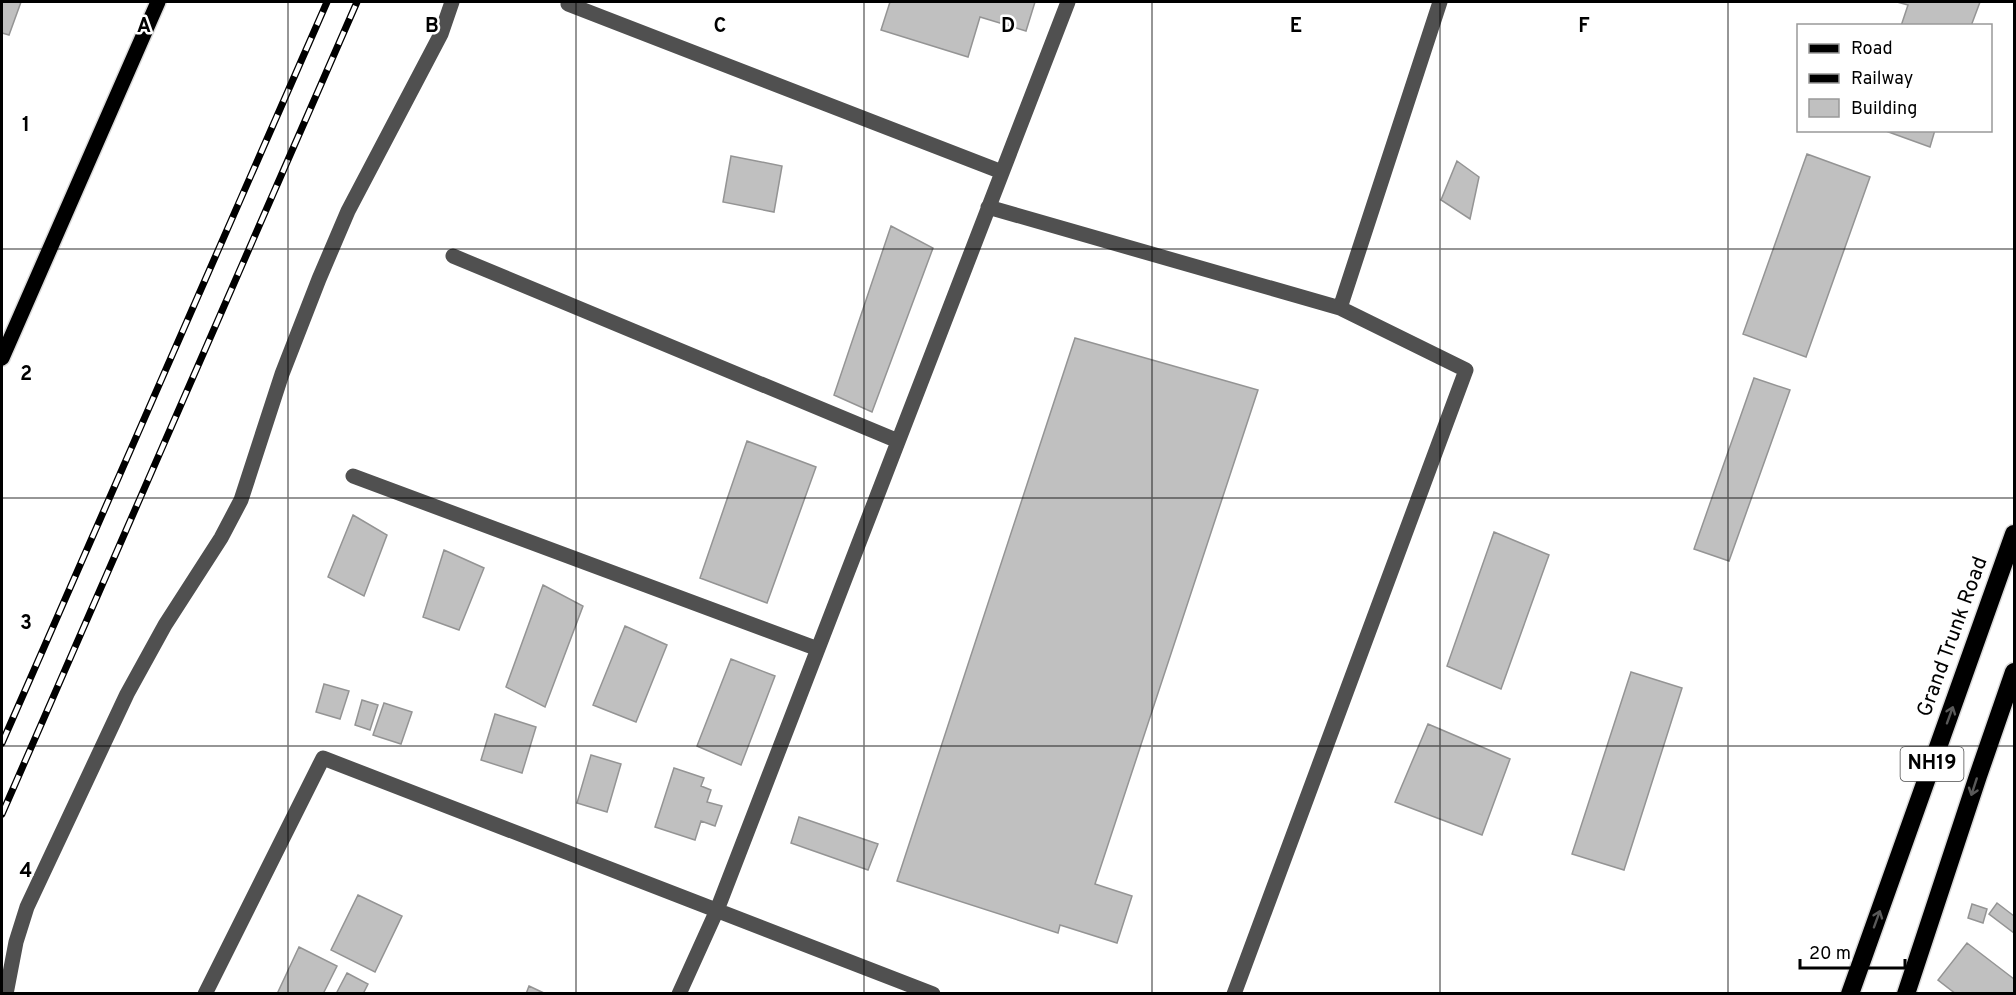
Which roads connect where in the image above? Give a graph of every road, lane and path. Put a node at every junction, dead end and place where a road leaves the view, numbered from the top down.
1 (158, 2) edge
2 (452, 2) edge
3 (1068, 2) edge
4 (1440, 2) edge
5 (568, 4) dead end
6 (1002, 172) junction
7 (988, 207) junction
8 (453, 256) dead end
9 (1340, 308) junction
10 (2, 358) edge
11 (898, 441) junction
12 (353, 476) dead end
13 (2014, 534) edge
14 (818, 649) junction
15 (2014, 672) edge
16 (717, 910) junction
17 (6, 993) edge
18 (205, 993) edge
19 (679, 993) edge
20 (933, 993) edge
21 (1234, 993) edge
22 (1850, 993) edge
23 (1906, 993) edge

1 - 10 main road
2 - 17 street
3 - 6 street
4 - 9 street
5 - 6 street
6 - 7 street
7 - 9 street
7 - 11 street
8 - 11 street
9 - 21 street
11 - 14 street
12 - 14 street
22 -> 13 highway, Grand Trunk Road / NH19
14 - 16 street
15 -> 23 highway, NH19
16 - 18 street
16 - 19 street
16 - 20 street

